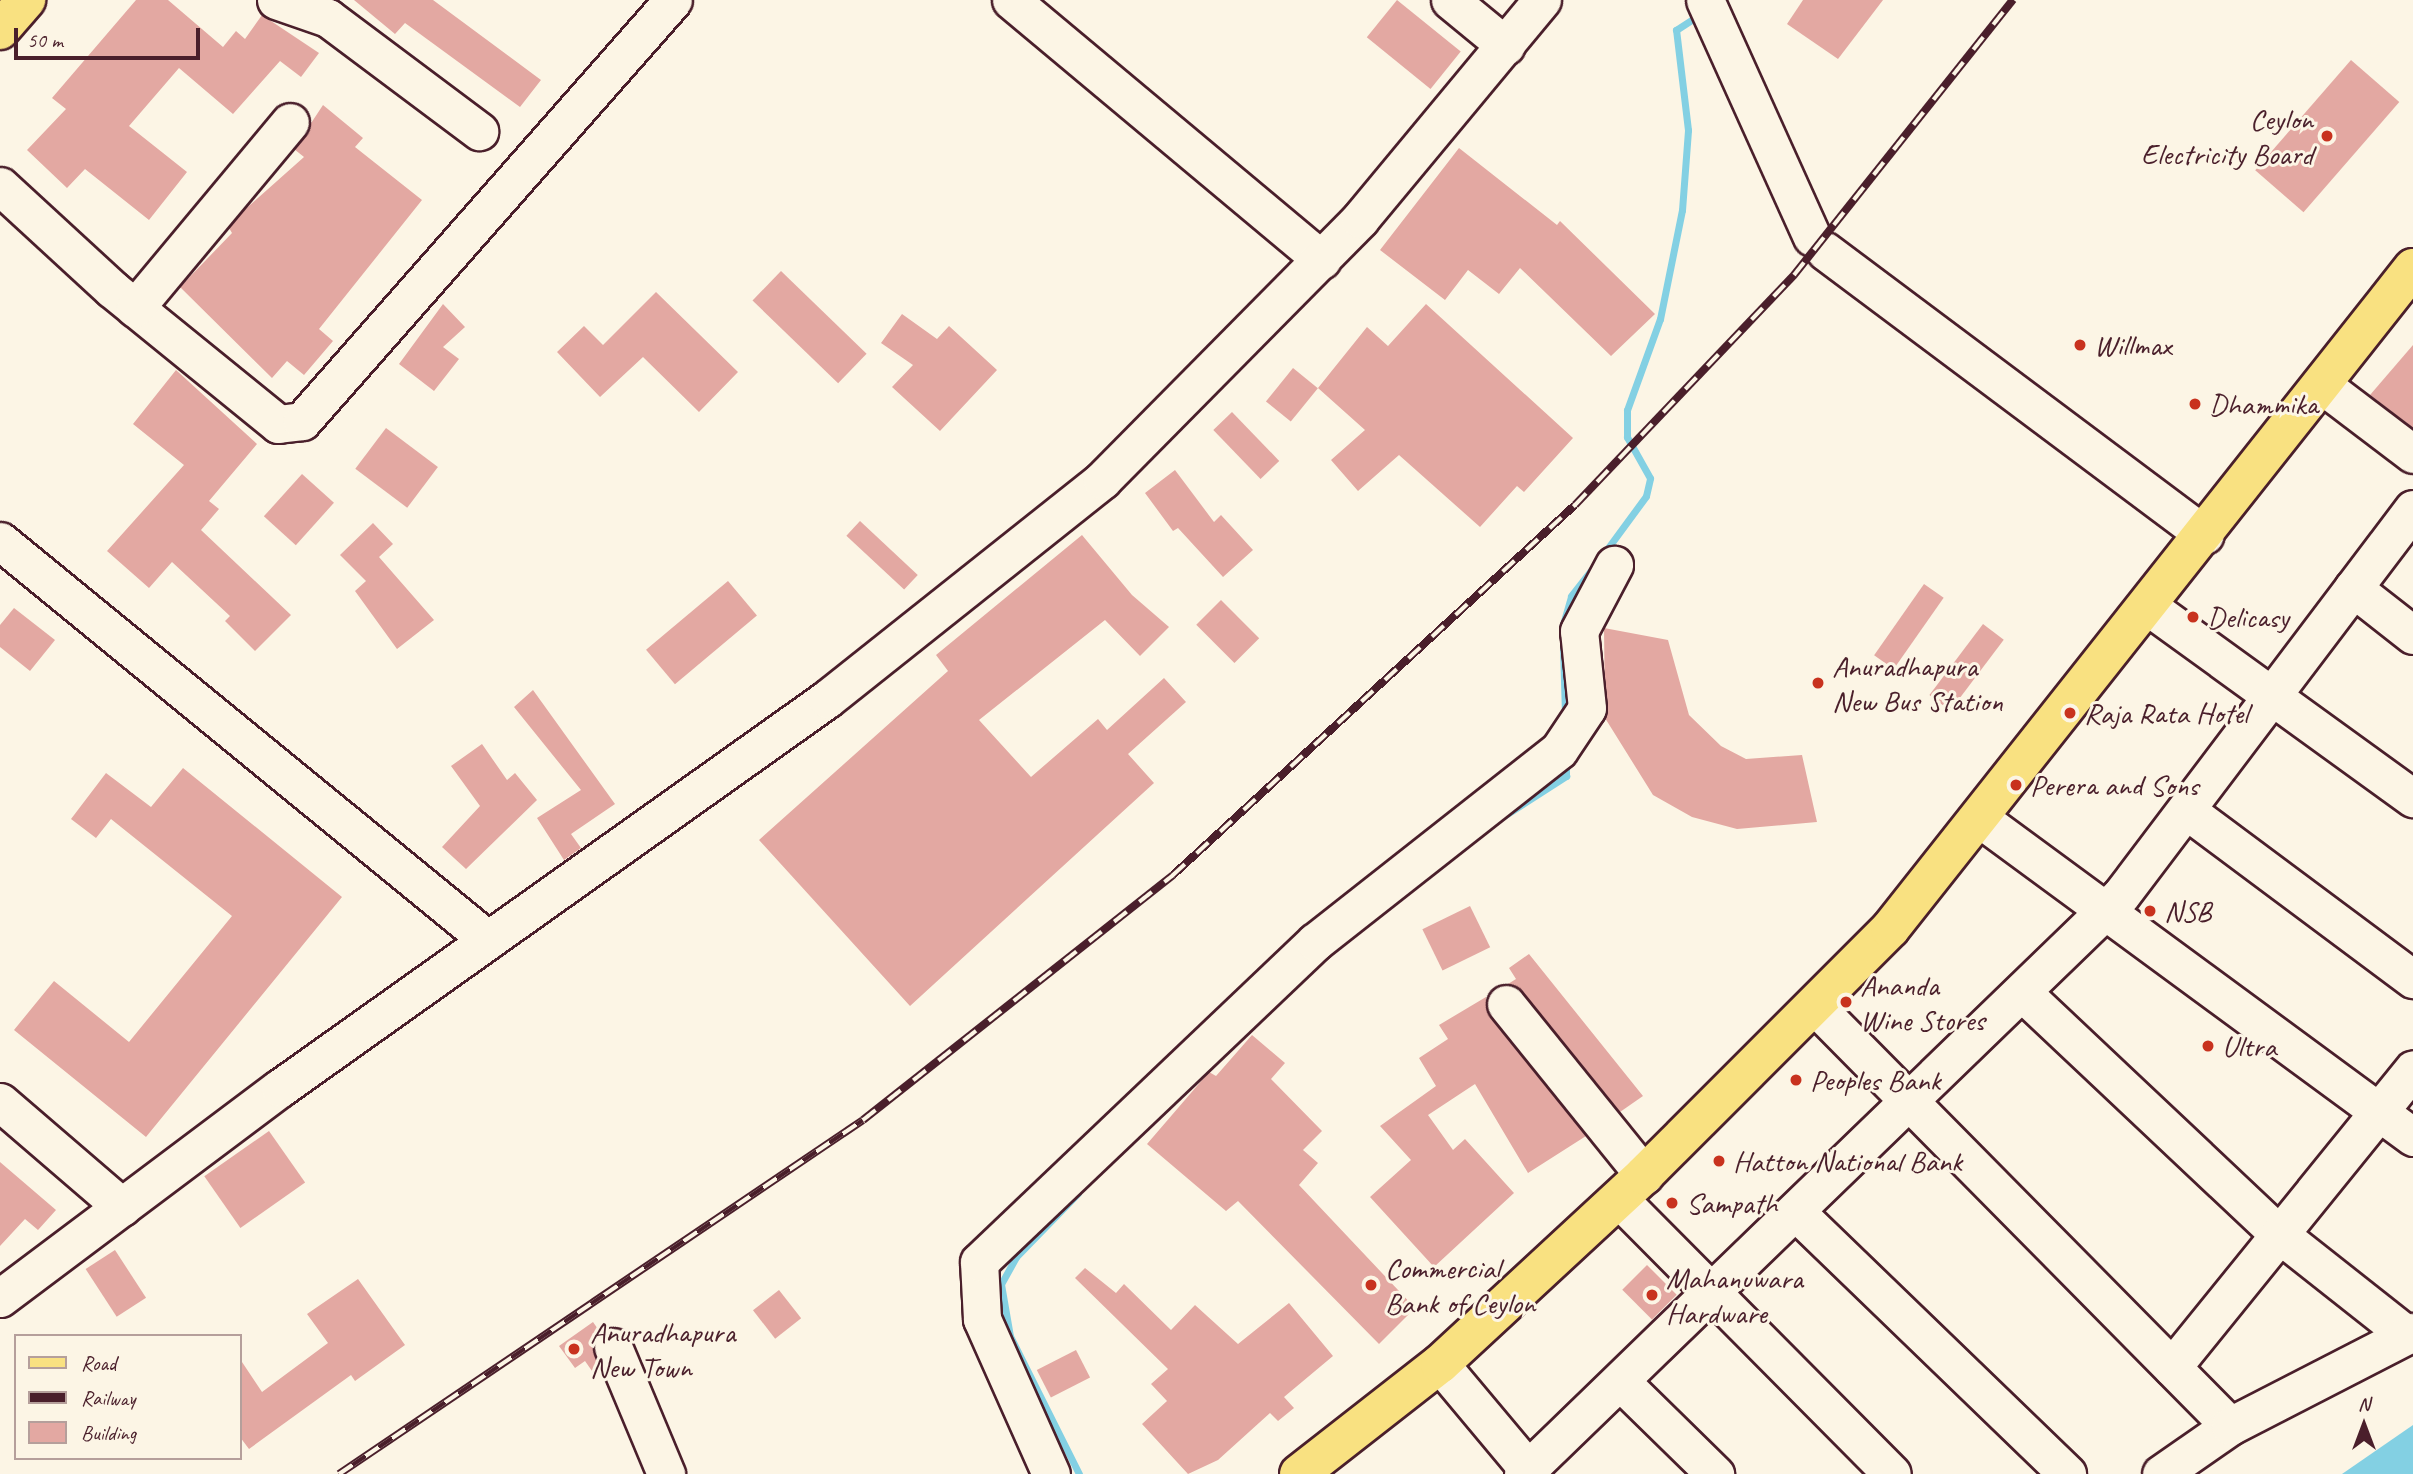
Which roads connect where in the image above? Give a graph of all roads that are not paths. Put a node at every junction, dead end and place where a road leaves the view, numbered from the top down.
1 (26, 0) edge
2 (276, 0) edge
3 (673, 0) edge
4 (1011, 0) edge
5 (1450, 0) edge
6 (1542, 0) edge
7 (1712, 14) edge
8 (0, 30) edge
9 (1506, 46) junction
10 (290, 122) dead end
11 (479, 131) dead end
12 (0, 186) edge
13 (1322, 260) junction
14 (2413, 268) edge
15 (135, 308) junction
16 (2322, 385) junction
17 (2413, 454) edge
18 (2413, 509) edge
19 (2205, 535) junction
20 (0, 541) edge
21 (1614, 565) dead end
22 (2353, 589) junction
23 (2149, 607) junction
24 (2413, 635) edge
25 (2273, 695) junction
26 (2413, 798) edge
27 (2186, 810) junction
28 (1982, 820) junction
29 (2103, 913) junction
30 (488, 940) junction
31 (2413, 979) edge
32 (2025, 995) junction
33 (1506, 1004) dead end
34 (1816, 1007) junction
35 (2413, 1069) edge
36 (0, 1101) edge
37 (1911, 1101) junction
38 (2378, 1112) junction
39 (2413, 1137) edge
40 (1632, 1187) junction
41 (122, 1207) junction
42 (1796, 1212) junction
43 (2279, 1234) junction
44 (1712, 1293) junction
45 (0, 1298) edge
46 (2410, 1334) edge
47 (613, 1347) dead end
48 (1440, 1364) junction
49 (2172, 1367) junction
50 (1621, 1382) junction
51 (2230, 1426) junction
52 (1531, 1473) edge
53 (666, 1474) edge
54 (1051, 1474) edge
55 (1299, 1474) edge
56 (1715, 1474) edge
57 (1892, 1474) edge
58 (2067, 1474) edge
59 (2161, 1474) edge

1 - 8 main road
2 - 11 street
3 - 15 street
4 - 13 street
5 - 9 street
6 - 9 street
7 - 19 street
9 - 13 street
10 - 15 street
12 - 15 street
13 - 30 street
14 - 16 main road
16 - 17 street
16 - 19 main road
18 - 22 street
19 - 23 main road
20 - 30 street
21 - 54 street
22 - 24 street
22 - 25 street
23 - 25 street
23 - 28 main road
25 - 26 street
25 - 27 street
27 - 29 street
27 - 31 street
28 - 29 street
28 - 34 main road
29 - 32 street
29 - 38 street
30 - 41 street
32 - 37 street
32 - 43 street
33 - 40 street
34 - 37 street
34 - 40 main road
35 - 38 street
36 - 41 street
37 - 42 street
37 - 49 street
38 - 39 street
38 - 43 street
40 - 44 street
40 - 48 main road
41 - 45 street
42 - 44 street
42 - 58 street
43 - 46 street
43 - 49 street
44 - 50 street
44 - 57 street
46 - 51 street
47 - 53 street
48 - 52 street
48 - 55 main road
49 - 51 street
50 - 52 street
50 - 56 street
51 - 59 street

